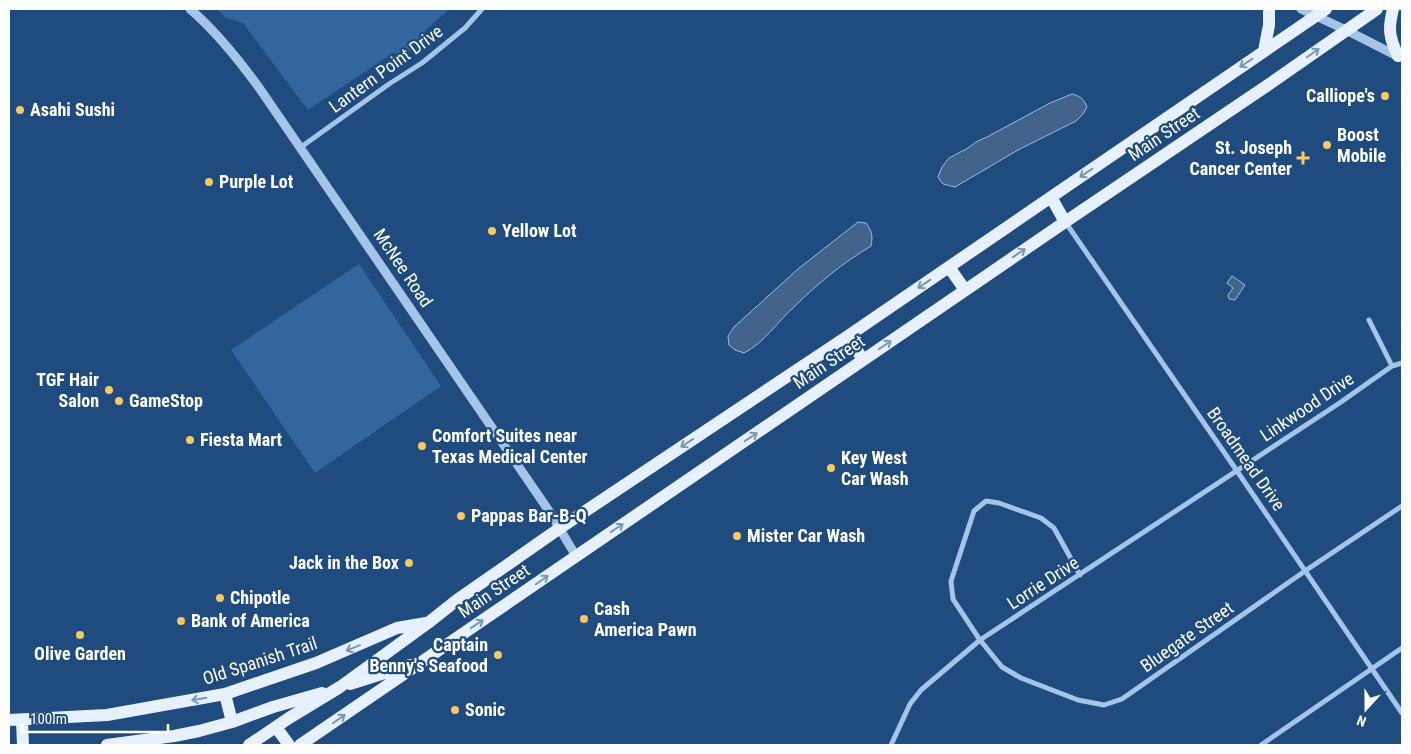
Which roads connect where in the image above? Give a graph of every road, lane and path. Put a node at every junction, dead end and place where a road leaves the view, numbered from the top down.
1 (190, 9) edge
2 (482, 9) edge
3 (1269, 9) edge
4 (1301, 9) edge
5 (1378, 9) edge
6 (1393, 9) edge
7 (1321, 12) edge
8 (1346, 30) junction
9 (1264, 51) junction
10 (1400, 57) edge
11 (301, 147) junction
12 (1050, 197) junction
13 (1065, 222) junction
14 (949, 267) junction
15 (965, 290) junction
16 (1369, 320) dead end
17 (848, 336) junction
18 (863, 360) junction
19 (1402, 363) edge
20 (1392, 366) junction
21 (1237, 471) junction
22 (1402, 506) edge
23 (560, 528) junction
24 (576, 556) junction
25 (1305, 571) junction
26 (1080, 575) junction
27 (428, 623) junction
28 (980, 640) junction
29 (1402, 648) edge
30 (422, 661) junction
31 (1371, 669) junction
32 (340, 687) junction
33 (225, 694) junction
34 (1402, 713) edge
35 (9, 720) edge
36 (22, 721) junction
37 (232, 722) junction
38 (276, 727) junction
39 (23, 745) edge
40 (107, 745) edge
41 (249, 745) edge
42 (290, 745) edge
43 (300, 745) edge
44 (891, 745) edge
45 (1261, 745) edge

1 - 11 street, McNee Road
2 - 11 street, Lantern Point Drive
3 - 9 main road
4 - 7 street
5 - 8 main road, Main Street
6 - 10 main road
7 - 8 street
7 - 9 main road, Main Street
8 - 10 street
13 -> 8 main road, Main Street
9 -> 12 main road, Main Street
11 - 23 street, McNee Road
12 - 13 main road
12 - 14 main road, Main Street
15 -> 13 main road, Main Street
13 - 21 street, Broadmead Drive
14 - 15 main road
14 -> 17 main road, Main Street
18 -> 15 main road, Main Street
16 - 20 street
17 - 18 main road
17 -> 23 main road, Main Street
24 -> 18 main road, Main Street
19 - 20 street, Linkwood Drive
20 - 21 street, Linkwood Drive
21 - 25 street, Broadmead Drive
21 - 26 street, Lorrie Drive
22 - 25 street, Bluegate Street
23 - 24 street, McNee Road
23 - 27 main road, Main Street
30 -> 24 main road, Main Street
25 - 28 street, Bluegate Street
25 - 31 street, Broadmead Drive
26 - 28 street, Lorrie Drive
26 - 28 street, Bluegate Street
27 - 32 main road, Main Street
27 -> 33 main road, Old Spanish Trail
28 - 44 street, Lorrie Drive
29 - 31 street
30 - 32 main road
43 -> 30 main road, Main Street
31 - 34 street, Broadmead Drive
31 - 45 street
32 - 37 main road
32 - 38 main road, Main Street
33 -> 36 main road, Old Spanish Trail
33 - 37 main road
35 - 36 main road, Old Spanish Trail
36 - 39 main road
37 - 40 main road
38 - 41 main road, Main Street
38 - 42 main road

